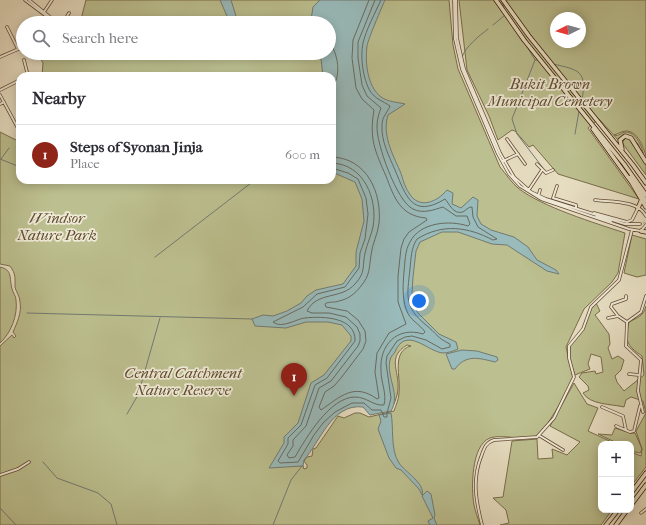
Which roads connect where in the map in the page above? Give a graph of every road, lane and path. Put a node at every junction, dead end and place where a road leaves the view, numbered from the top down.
1 (25, 0) edge
2 (455, 0) edge
3 (496, 0) edge
4 (503, 0) edge
5 (31, 1) edge
6 (50, 1) edge
7 (44, 12) junction
8 (69, 13) dead end
9 (48, 16) edge
10 (49, 16) edge
11 (67, 16) edge
12 (8, 27) dead end
13 (16, 45) edge
14 (16, 50) edge
15 (0, 56) edge
16 (24, 60) dead end
17 (27, 72) edge
18 (16, 82) edge
19 (0, 90) edge
20 (0, 95) edge
21 (4, 102) junction
22 (0, 104) edge
23 (16, 124) edge
24 (591, 124) junction
25 (507, 139) dead end
26 (518, 154) junction
27 (616, 154) junction
28 (626, 156) junction
29 (502, 161) junction
30 (646, 162) edge
31 (525, 164) dead end
32 (537, 164) dead end
33 (542, 170) junction
34 (553, 170) dead end
35 (646, 183) edge
36 (557, 186) dead end
37 (540, 190) dead end
38 (528, 191) junction
39 (646, 195) edge
40 (538, 196) junction
41 (642, 199) junction
42 (546, 200) junction
43 (553, 200) junction
44 (559, 200) junction
45 (595, 200) dead end
46 (646, 201) edge
47 (557, 202) junction
48 (639, 207) junction
49 (645, 208) edge
50 (575, 209) junction
51 (590, 212) junction
52 (636, 212) junction
53 (646, 216) edge
54 (594, 217) junction
55 (646, 225) edge
56 (630, 229) junction
57 (641, 231) junction
58 (646, 232) edge
59 (646, 296) edge
60 (622, 300) dead end
61 (618, 316) junction
62 (608, 318) dead end
63 (627, 322) junction
64 (629, 374) dead end
65 (639, 376) junction
66 (640, 402) junction
67 (602, 407) dead end
68 (643, 412) dead end
69 (616, 426) dead end
70 (626, 430) junction
71 (540, 436) junction
72 (563, 450) dead end
73 (30, 462) dead end
74 (646, 473) edge
75 (0, 475) edge
76 (646, 485) edge
77 (634, 488) edge
78 (634, 501) edge
79 (646, 509) edge
80 (616, 513) edge
81 (625, 513) edge
82 (641, 513) dead end
83 (482, 525) edge
84 (606, 525) edge
85 (616, 525) edge

1 - 9 street
2 - 29 street
3 - 24 highway
4 - 28 highway
5 - 7 street
6 - 7 street
7 - 10 street
8 - 11 street
12 - 13 street
14 - 15 street
16 - 17 street
18 - 19 street
20 - 21 street
21 - 22 street
21 - 23 street
24 - 27 highway
24 - 41 highway
25 - 26 street
26 - 29 street
26 - 31 street
27 - 39 highway
27 - 46 highway
28 - 30 highway
28 - 35 highway
29 - 38 street
32 - 33 street
33 - 34 street
33 - 38 street
36 - 43 street
37 - 40 street
38 - 40 street
40 - 42 street
41 - 48 highway
41 - 49 highway
42 - 43 street
42 - 50 street
43 - 44 street
43 - 47 street
44 - 47 street
44 - 50 street
45 - 48 street
47 - 50 street
48 - 49 highway
48 - 52 street
49 - 52 street
49 - 53 street
50 - 51 street
50 - 54 street
51 - 52 street
51 - 54 street
54 - 56 street
55 - 57 street
56 - 57 street
56 - 71 street
57 - 58 highway
59 - 63 street
60 - 61 street
61 - 62 street
61 - 63 street
63 - 65 street
64 - 65 street
65 - 66 street
66 - 68 street
66 - 70 street
67 - 70 street
69 - 70 street
71 - 72 street
71 - 83 street
73 - 75 street
74 - 77 highway
76 - 78 highway
79 - 82 street
80 - 84 highway
81 - 85 highway

